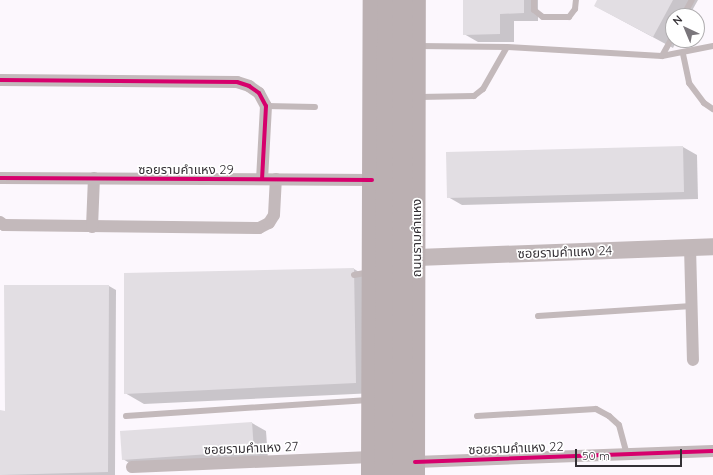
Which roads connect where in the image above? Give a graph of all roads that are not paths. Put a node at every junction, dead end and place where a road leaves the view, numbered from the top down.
1 (374, 0) edge
2 (387, 0) edge
3 (403, 0) edge
4 (416, 0) edge
5 (534, 0) edge
6 (576, 0) edge
7 (415, 46) junction
8 (713, 46) edge
9 (507, 47) junction
10 (666, 48) edge
11 (683, 54) junction
12 (662, 56) junction
13 (0, 80) edge
14 (415, 97) junction
15 (266, 106) junction
16 (315, 107) dead end
17 (713, 109) edge
18 (0, 178) edge
19 (94, 178) junction
20 (262, 179) junction
21 (276, 179) junction
22 (372, 180) junction
23 (0, 222) edge
24 (92, 227) junction
25 (713, 246) edge
26 (690, 247) junction
27 (417, 257) junction
28 (362, 273) junction
29 (692, 306) junction
30 (538, 316) dead end
31 (694, 360) dead end
32 (372, 399) junction
33 (126, 416) dead end
34 (477, 416) dead end
35 (713, 452) edge
36 (627, 454) junction
37 (371, 466) edge
38 (132, 467) dead end
39 (410, 471) edge
40 (384, 475) edge

1 - 22 main road
2 - 40 main road, bridge
3 - 39 main road, ถนนรามคำแหง, bridge
4 - 7 main road, ถนนรามคำแหง
5 - 6 lane
7 - 9 lane
7 - 14 main road, ถนนรามคำแหง
8 - 11 lane
9 - 12 lane
9 - 14 lane
10 - 12 lane
11 - 12 lane
11 - 17 lane
13 - 15 street
14 - 27 main road, ถนนรามคำแหง
15 - 16 lane
15 - 20 street
18 - 19 street, ซอยรามคำแหง 29
19 - 20 street, ซอยรามคำแหง 29
19 - 24 street
20 - 21 street, ซอยรามคำแหง 29
21 - 22 street, ซอยรามคำแหง 29
21 - 24 street
22 - 28 main road
23 - 24 street
25 - 26 main road, ซอยรามคำแหง 24
26 - 27 main road, ซอยรามคำแหง 24
26 - 29 street
27 - 28 main road
27 - 39 main road, ถนนรามคำแหง
28 - 32 main road
29 - 30 lane
29 - 31 street
32 - 33 lane
32 - 37 main road
34 - 36 lane
35 - 36 street, ซอยรามคำแหง 22
36 - 39 street, ซอยรามคำแหง 22
37 - 38 street, ซอยรามคำแหง 27

